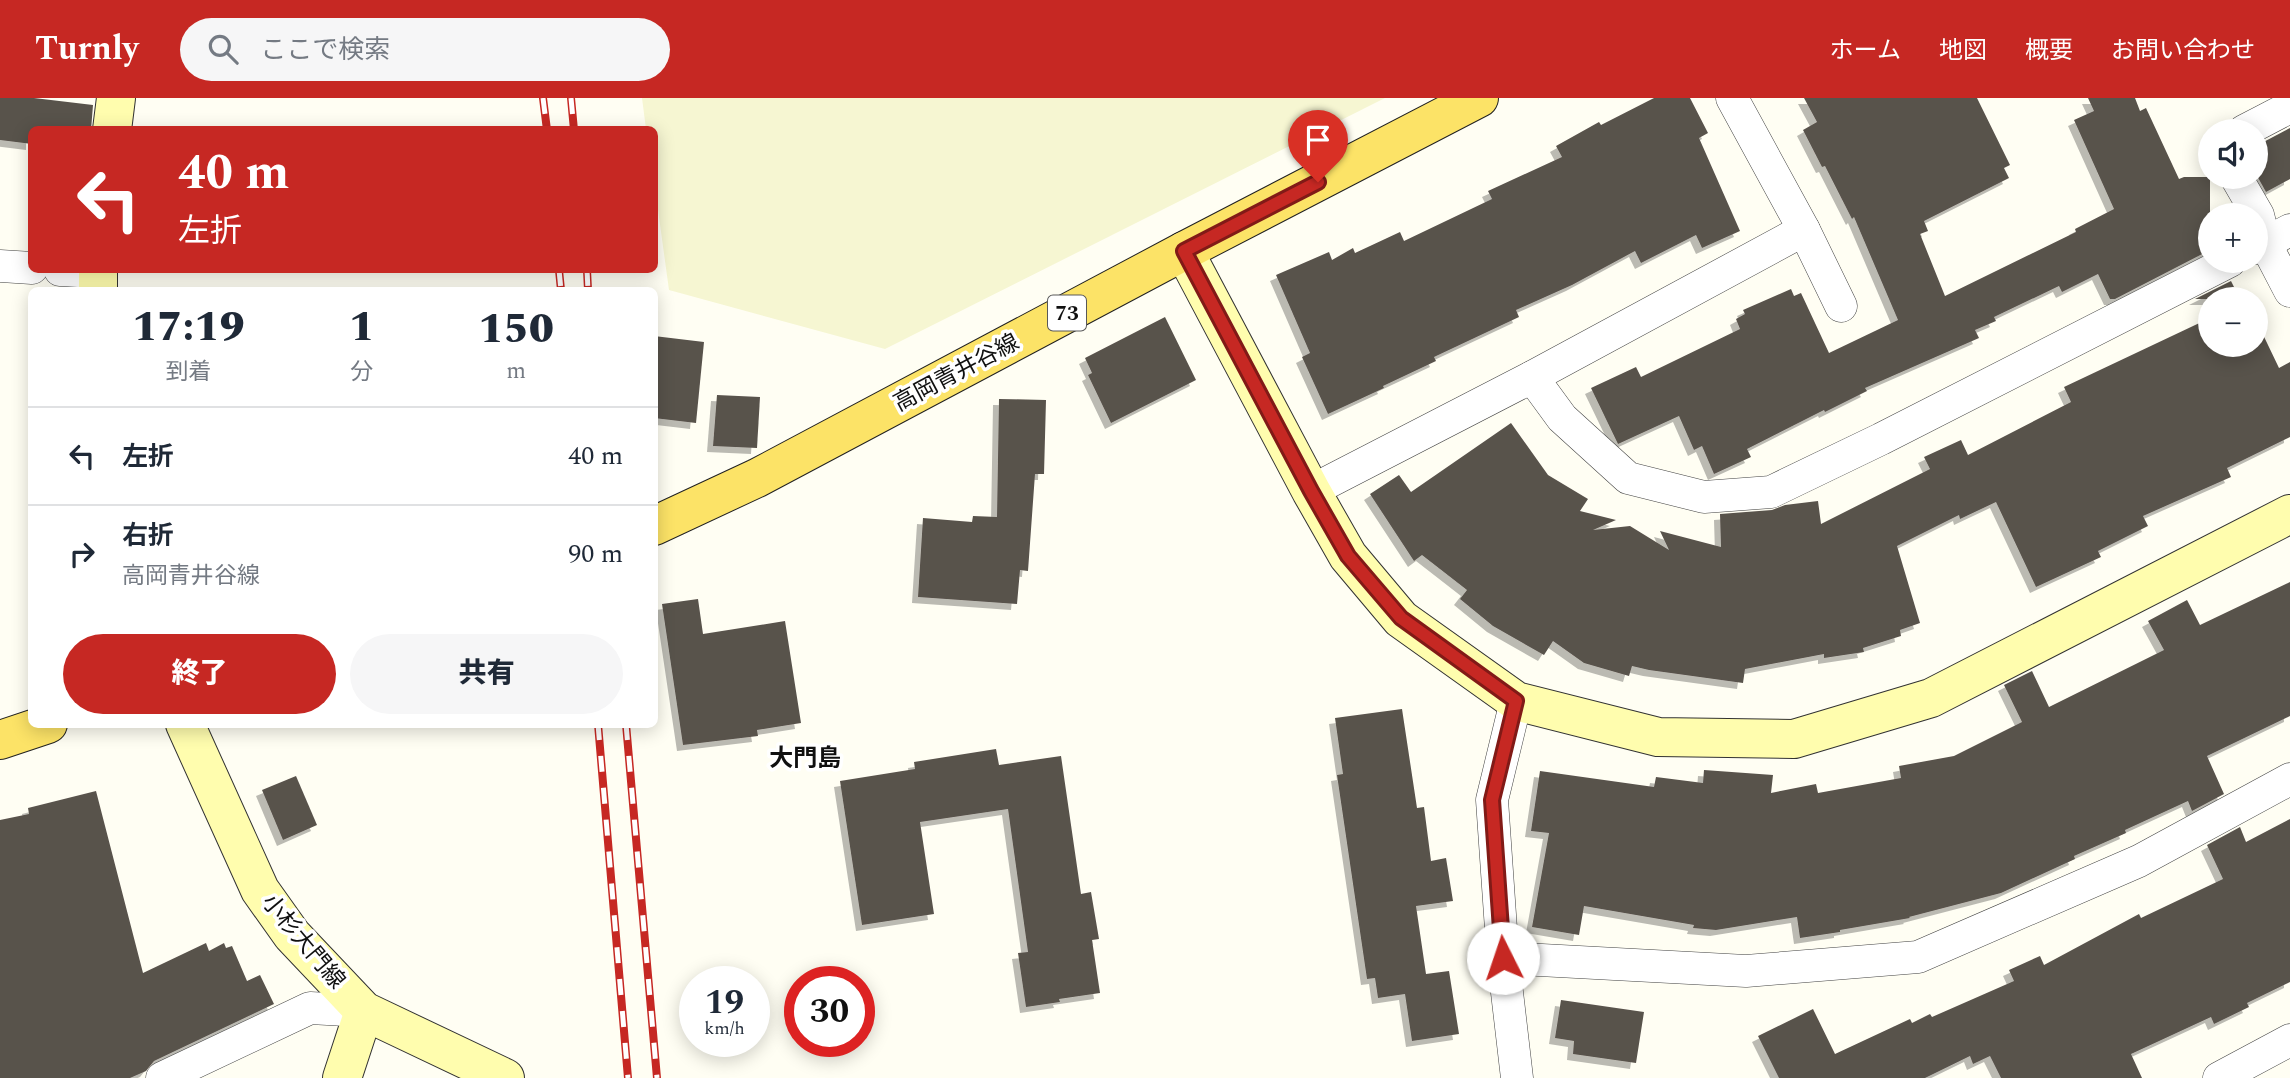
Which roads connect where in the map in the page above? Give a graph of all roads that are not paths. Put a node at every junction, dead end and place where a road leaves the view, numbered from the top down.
1 (116, 98) edge
2 (1479, 98) edge
3 (1732, 98) edge
4 (2290, 107) edge
5 (2267, 119) edge
6 (112, 126) edge
7 (2243, 189) edge
8 (1804, 230) junction
9 (2270, 240) edge
10 (1184, 251) junction
11 (0, 266) edge
12 (28, 268) edge
13 (76, 273) edge
14 (2206, 273) edge
15 (98, 277) edge
16 (2290, 290) edge
17 (1841, 306) dead end
18 (1532, 377) junction
19 (1311, 491) junction
20 (2290, 514) edge
21 (658, 524) edge
22 (1516, 701) junction
23 (36, 728) edge
24 (187, 728) edge
25 (0, 740) edge
26 (2290, 779) edge
27 (1503, 958) junction
28 (364, 1011) junction
29 (2290, 1040) edge
30 (162, 1078) edge
31 (342, 1078) edge
32 (505, 1078) edge
33 (1517, 1078) edge
34 (2219, 1078) edge

1 - 6 street
2 - 10 main road, 高岡青井谷線 / 73
3 - 8 street
4 - 5 street
7 - 9 street
8 - 17 street
8 - 18 street
9 - 16 street
10 - 19 street
10 - 21 main road, 高岡青井谷線 / 73
11 - 12 street
13 - 15 street
14 - 18 street
18 - 19 street
19 - 22 street
20 - 22 street
22 - 27 street
23 - 25 main road
24 - 28 street, 小杉大門線
26 - 27 street
27 - 33 street
28 - 30 street
28 - 31 street
28 - 32 street, 小杉大門線
29 - 34 street

